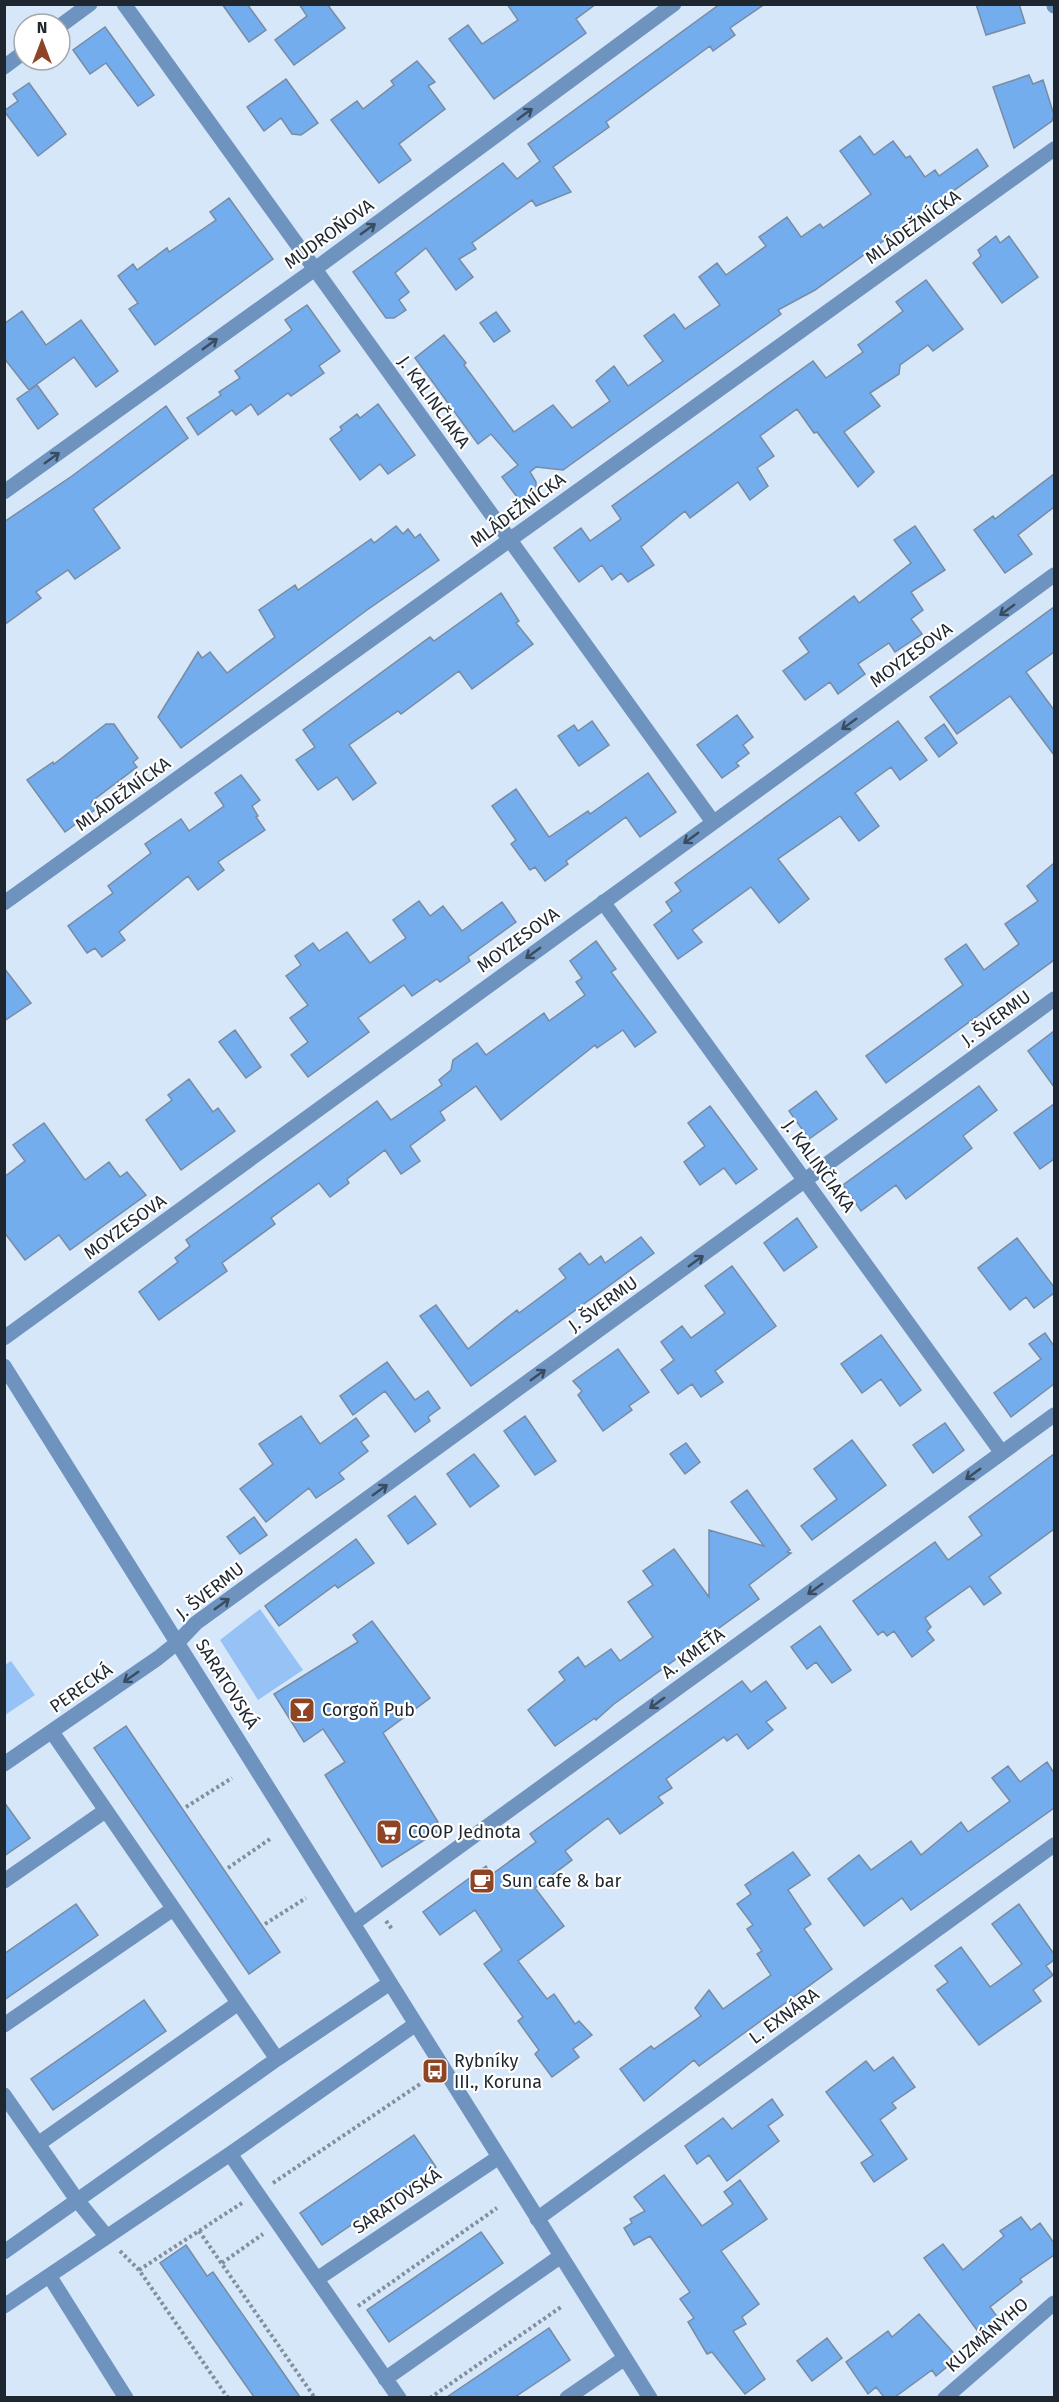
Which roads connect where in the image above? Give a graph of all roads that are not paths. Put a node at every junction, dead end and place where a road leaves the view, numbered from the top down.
1 (90, 4) edge
2 (124, 4) edge
3 (674, 4) edge
4 (72, 17) edge
5 (1054, 149) edge
6 (315, 269) junction
7 (4, 492) edge
8 (510, 540) junction
9 (1054, 575) edge
10 (713, 822) junction
11 (603, 902) junction
12 (4, 903) edge
13 (1054, 999) edge
14 (806, 1181) junction
15 (4, 1338) edge
16 (4, 1366) edge
17 (1054, 1415) edge
18 (1002, 1453) junction
19 (178, 1642) junction
20 (52, 1732) junction
21 (4, 1764) edge
22 (105, 1811) junction
23 (1054, 1845) edge
24 (4, 1881) edge
25 (173, 1908) junction
26 (354, 1923) junction
27 (390, 1983) junction
28 (237, 2004) junction
29 (416, 2024) junction
30 (4, 2025) edge
31 (277, 2059) junction
32 (4, 2095) edge
33 (38, 2144) junction
34 (231, 2154) junction
35 (499, 2157) junction
36 (77, 2200) junction
37 (537, 2218) junction
38 (107, 2237) junction
39 (4, 2252) edge
40 (561, 2256) junction
41 (50, 2277) junction
42 (317, 2279) junction
43 (1054, 2303) edge
44 (4, 2306) edge
45 (625, 2358) junction
46 (385, 2379) junction
47 (126, 2397) edge
48 (399, 2397) edge
49 (567, 2397) edge
50 (650, 2397) edge
51 (945, 2397) edge

1 - 4 street
2 - 6 street, J. KALINČIAKA
6 -> 3 street, MUDROŇOVA
5 - 8 street, MLÁDEŽNÍCKA
7 -> 6 street, MUDROŇOVA
6 - 8 street, J. KALINČIAKA
8 - 10 street, J. KALINČIAKA
8 - 12 street, MLÁDEŽNÍCKA
9 -> 10 street, MOYZESOVA
10 -> 11 street, MOYZESOVA
11 - 14 street, J. KALINČIAKA
11 -> 15 street, MOYZESOVA
13 - 14 street, J. ŠVERMU
14 - 18 street, J. KALINČIAKA
19 -> 14 street, J. ŠVERMU
16 - 19 street, SARATOVSKÁ
17 - 18 street, A. KMEŤA
18 -> 26 street, A. KMEŤA
19 -> 20 street, PERECKÁ
19 - 26 street, SARATOVSKÁ
20 - 21 street, PERECKÁ
20 - 22 street
22 - 24 street
22 - 25 street
23 - 37 street, L. EXNÁRA
25 - 28 street
25 - 30 street
26 - 27 street, SARATOVSKÁ
27 - 29 street, SARATOVSKÁ
27 - 31 street
28 - 31 street
28 - 33 street
29 - 34 street
29 - 35 street, SARATOVSKÁ
31 - 36 street
32 - 33 street
33 - 36 street
34 - 38 street
34 - 42 street
35 - 37 street, SARATOVSKÁ
35 - 42 street, SARATOVSKÁ
36 - 38 street
36 - 39 street
37 - 40 street, SARATOVSKÁ
38 - 41 street
40 - 45 street, SARATOVSKÁ
40 - 46 street
41 - 44 street
41 - 47 street
42 - 46 street
43 - 51 street, KUZMÁNYHO
45 - 49 street
45 - 50 street, SARATOVSKÁ
46 - 48 street

